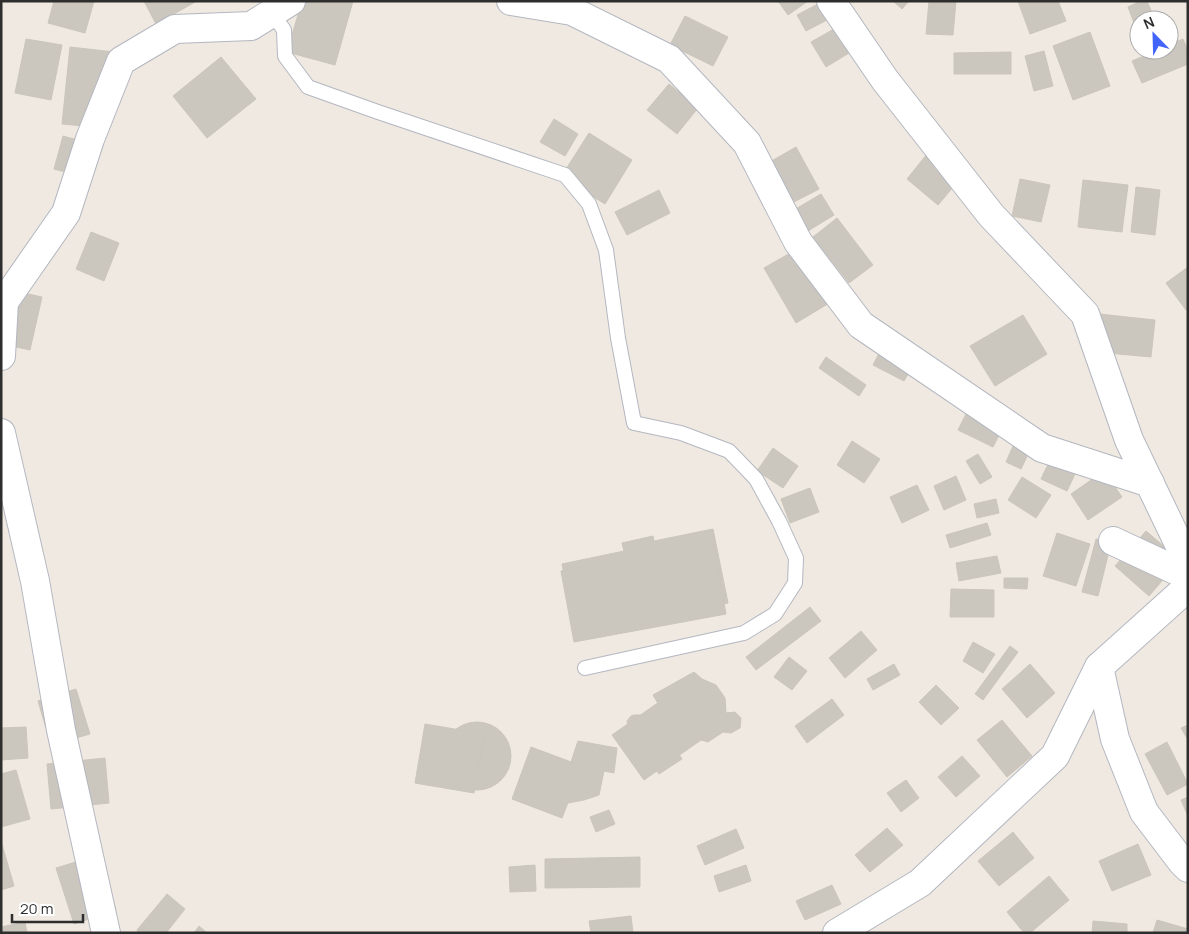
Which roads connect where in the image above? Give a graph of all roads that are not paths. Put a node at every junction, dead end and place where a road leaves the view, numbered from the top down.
1 (511, 1) edge
2 (831, 1) edge
3 (281, 7) edge
4 (1, 356) edge
5 (1, 433) edge
6 (1150, 483) junction
7 (1113, 541) dead end
8 (1188, 563) edge
9 (1188, 576) edge
10 (1188, 587) edge
11 (1099, 667) junction
12 (586, 668) dead end
13 (1188, 868) edge
14 (106, 933) edge
15 (837, 933) edge

1 - 6 street
2 - 6 street
3 - 4 street
3 - 12 lane
5 - 14 street
6 - 8 street
7 - 9 street
10 - 11 street
11 - 13 street
11 - 15 street

